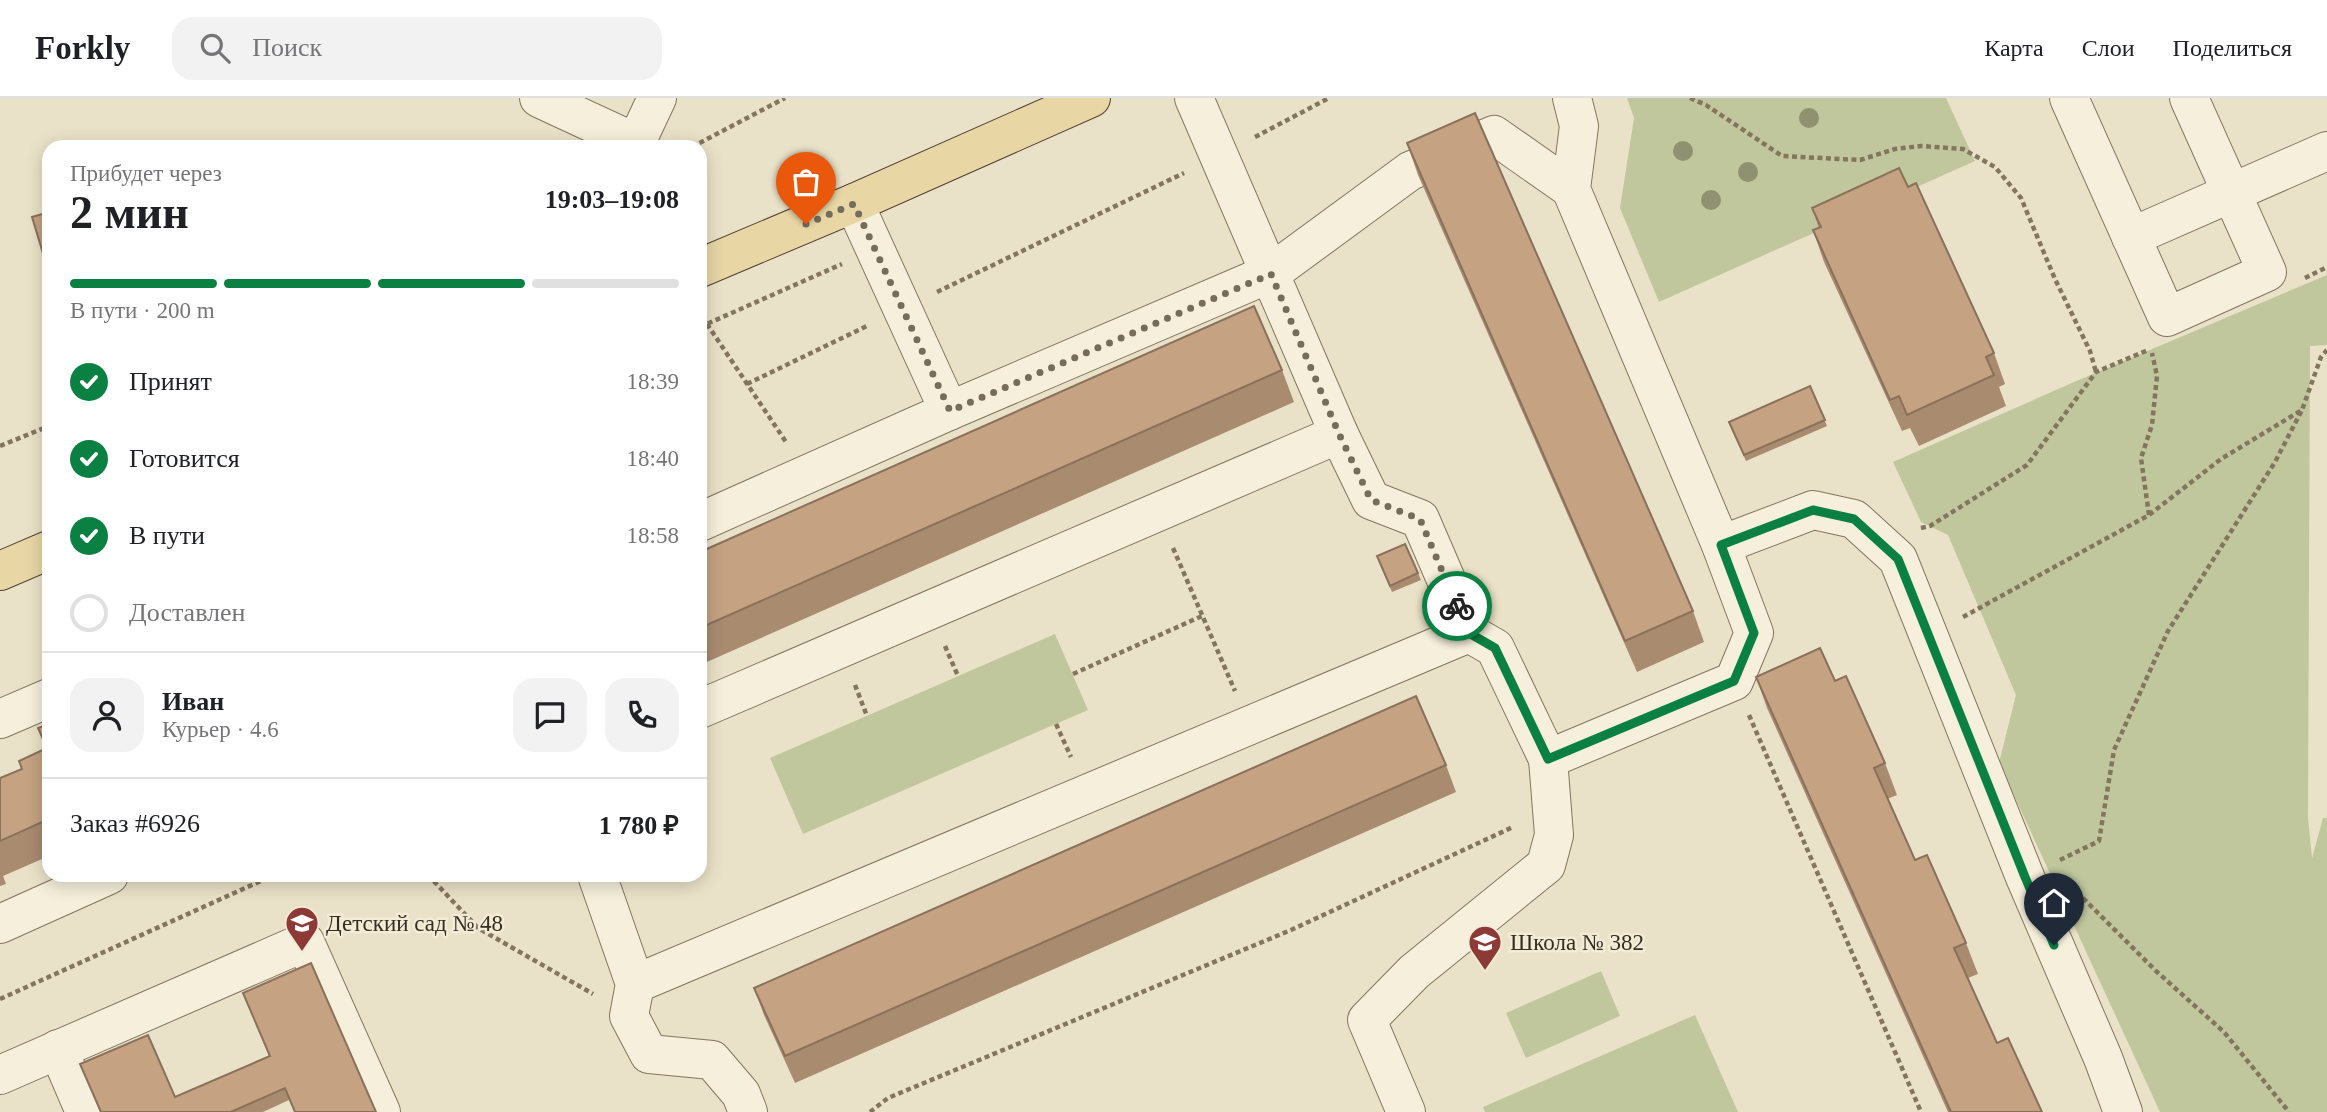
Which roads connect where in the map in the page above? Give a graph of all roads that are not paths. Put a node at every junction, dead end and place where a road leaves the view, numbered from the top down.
1 (539, 98) edge
2 (657, 98) edge
3 (1091, 98) edge
4 (1194, 98) edge
5 (1572, 98) edge
6 (2069, 98) edge
7 (2189, 98) edge
8 (625, 140) edge
9 (637, 140) edge
10 (2327, 151) edge
11 (1571, 189) junction
12 (2231, 193) junction
13 (854, 204) junction
14 (2132, 237) junction
15 (707, 265) edge
16 (1271, 274) junction
17 (950, 411) junction
18 (1339, 434) junction
19 (707, 519) edge
20 (1721, 545) junction
21 (42, 553) edge
22 (0, 571) edge
23 (1469, 633) junction
24 (42, 701) edge
25 (707, 706) edge
26 (0, 719) edge
27 (1548, 759) junction
28 (93, 882) edge
29 (599, 882) edge
30 (0, 924) edge
31 (632, 1000) junction
32 (58, 1049) junction
33 (0, 1075) edge
34 (85, 1112) edge
35 (381, 1112) edge
36 (748, 1112) edge
37 (1406, 1112) edge
38 (2123, 1112) edge

1 - 8 street
2 - 9 street
3 - 13 main road
4 - 16 street
5 - 11 street
6 - 14 street
7 - 12 street
10 - 12 street
11 - 16 street
11 - 20 street
12 - 14 street
12 - 14 street
13 - 15 main road
13 - 17 street
16 - 17 street
16 - 18 street
17 - 19 street
18 - 23 street
18 - 25 street
20 - 27 street
20 - 38 street
21 - 22 main road
23 - 27 street
23 - 31 street
24 - 26 street
27 - 37 street
28 - 30 street
29 - 31 street
31 - 36 street
32 - 33 street
32 - 34 street
32 - 35 street

